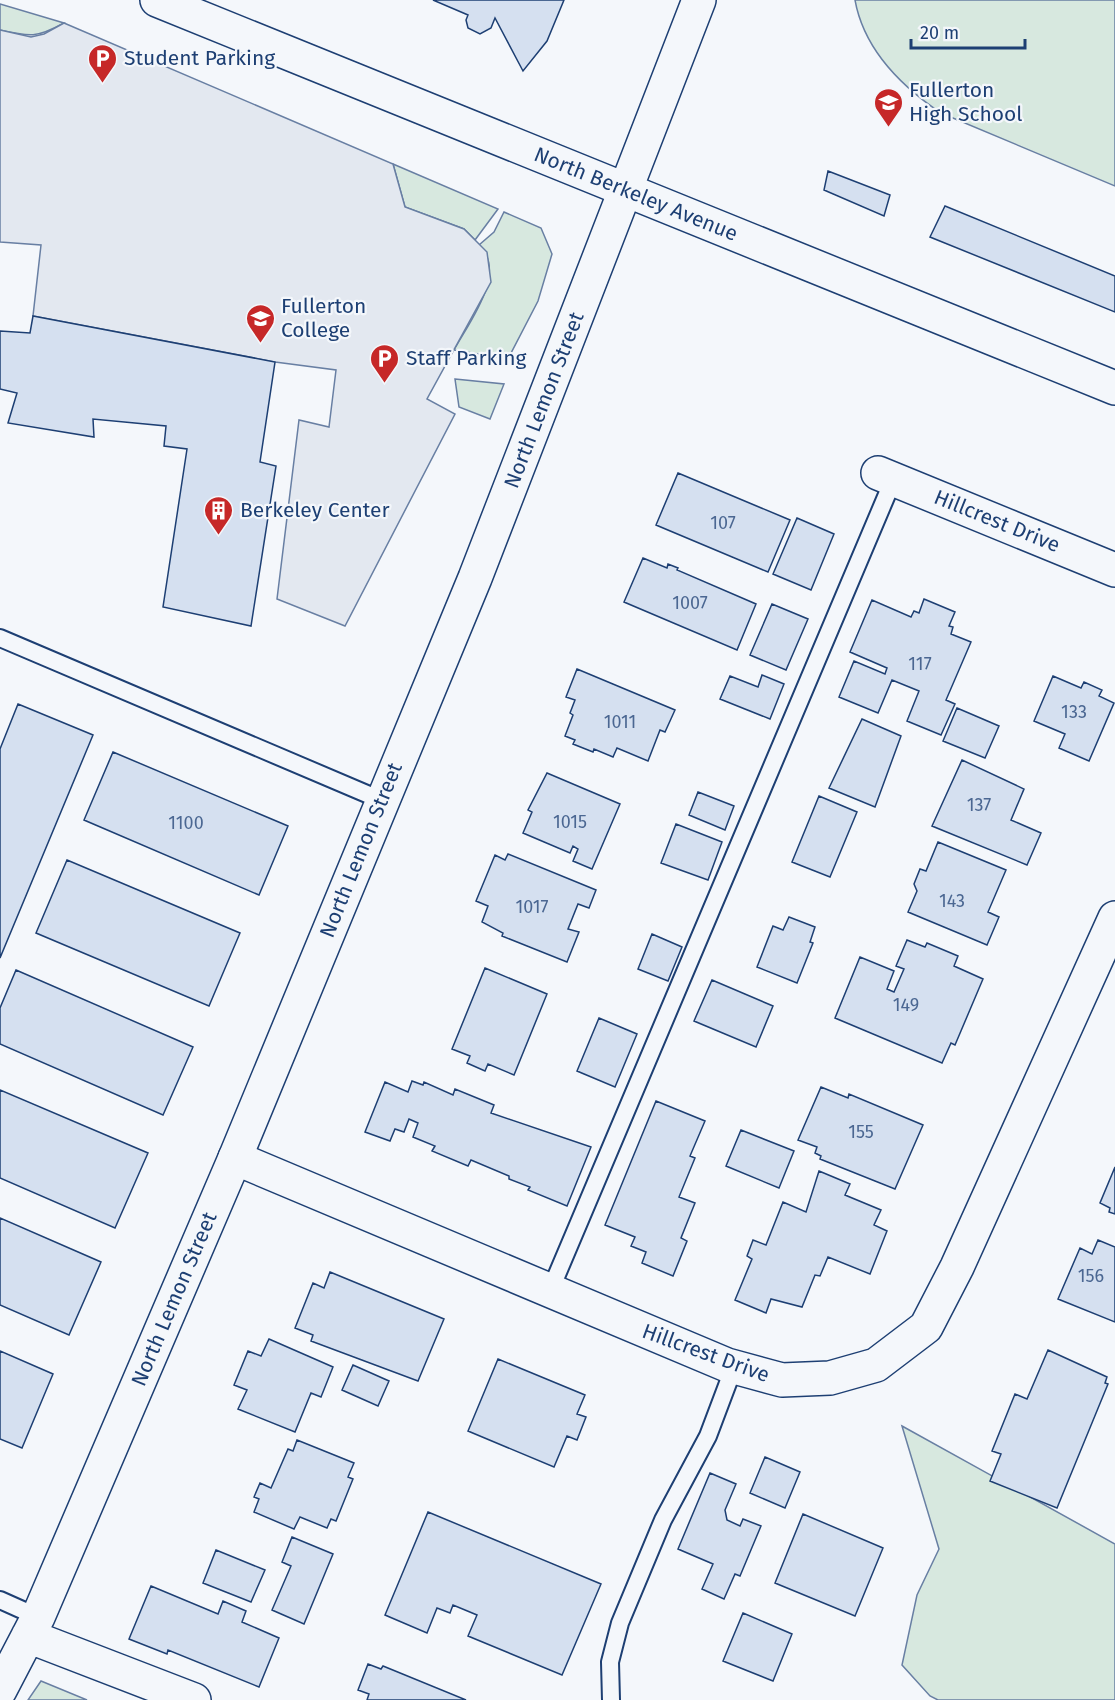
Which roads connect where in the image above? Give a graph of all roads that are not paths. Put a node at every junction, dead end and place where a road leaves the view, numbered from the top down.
1 (157, 0) edge
2 (699, 0) edge
3 (625, 191) junction
4 (1115, 388) edge
5 (886, 476) joint
6 (1115, 570) edge
7 (0, 638) edge
8 (381, 800) junction
9 (1115, 918) edge
10 (235, 1158) junction
11 (550, 1291) junction
12 (734, 1367) junction
13 (0, 1600) edge
14 (33, 1626) junction
15 (0, 1690) edge
16 (194, 1700) edge
17 (611, 1700) edge

1 - 3 street, North Berkeley Avenue
2 - 3 street, North Lemon Street
3 - 4 street, North Berkeley Avenue
3 - 8 street, North Lemon Street
5 - 6 street, Hillcrest Drive
5 - 11 lane
7 - 8 lane
8 - 10 street, North Lemon Street
9 - 12 street, Hillcrest Drive
10 - 11 street, Hillcrest Drive
10 - 14 street, North Lemon Street
11 - 12 street, Hillcrest Drive
12 - 17 lane
13 - 14 lane
14 - 15 street, North Lemon Street
14 - 16 street

